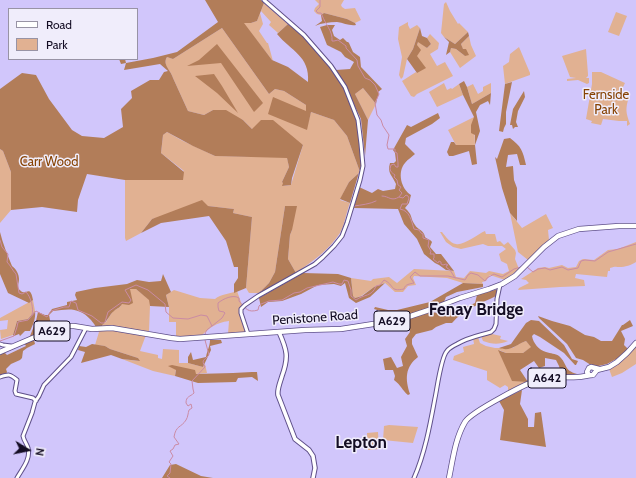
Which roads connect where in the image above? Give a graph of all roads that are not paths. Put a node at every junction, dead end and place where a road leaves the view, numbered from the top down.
1 (264, 0) edge
2 (636, 226) edge
3 (500, 285) junction
4 (86, 328) junction
5 (279, 332) junction
6 (248, 334) junction
7 (636, 343) edge
8 (0, 344) edge
9 (21, 344) junction
10 (0, 352) edge
11 (0, 377) edge
12 (36, 401) junction
13 (17, 478) edge
14 (313, 478) edge
15 (414, 478) edge
16 (449, 478) edge

1 - 6 street
2 - 3 highway, Penistone Road / A629
3 - 5 highway, Penistone Road / A629
3 - 15 street
4 - 6 highway, Penistone Road / A629
4 - 9 highway, Penistone Road / A629
4 - 12 street
5 - 6 highway, Penistone Road / A629
5 - 14 main road
7 - 16 highway, A642
8 - 9 street
9 - 10 highway, Penistone Road / A629
11 - 12 street
12 - 13 street

